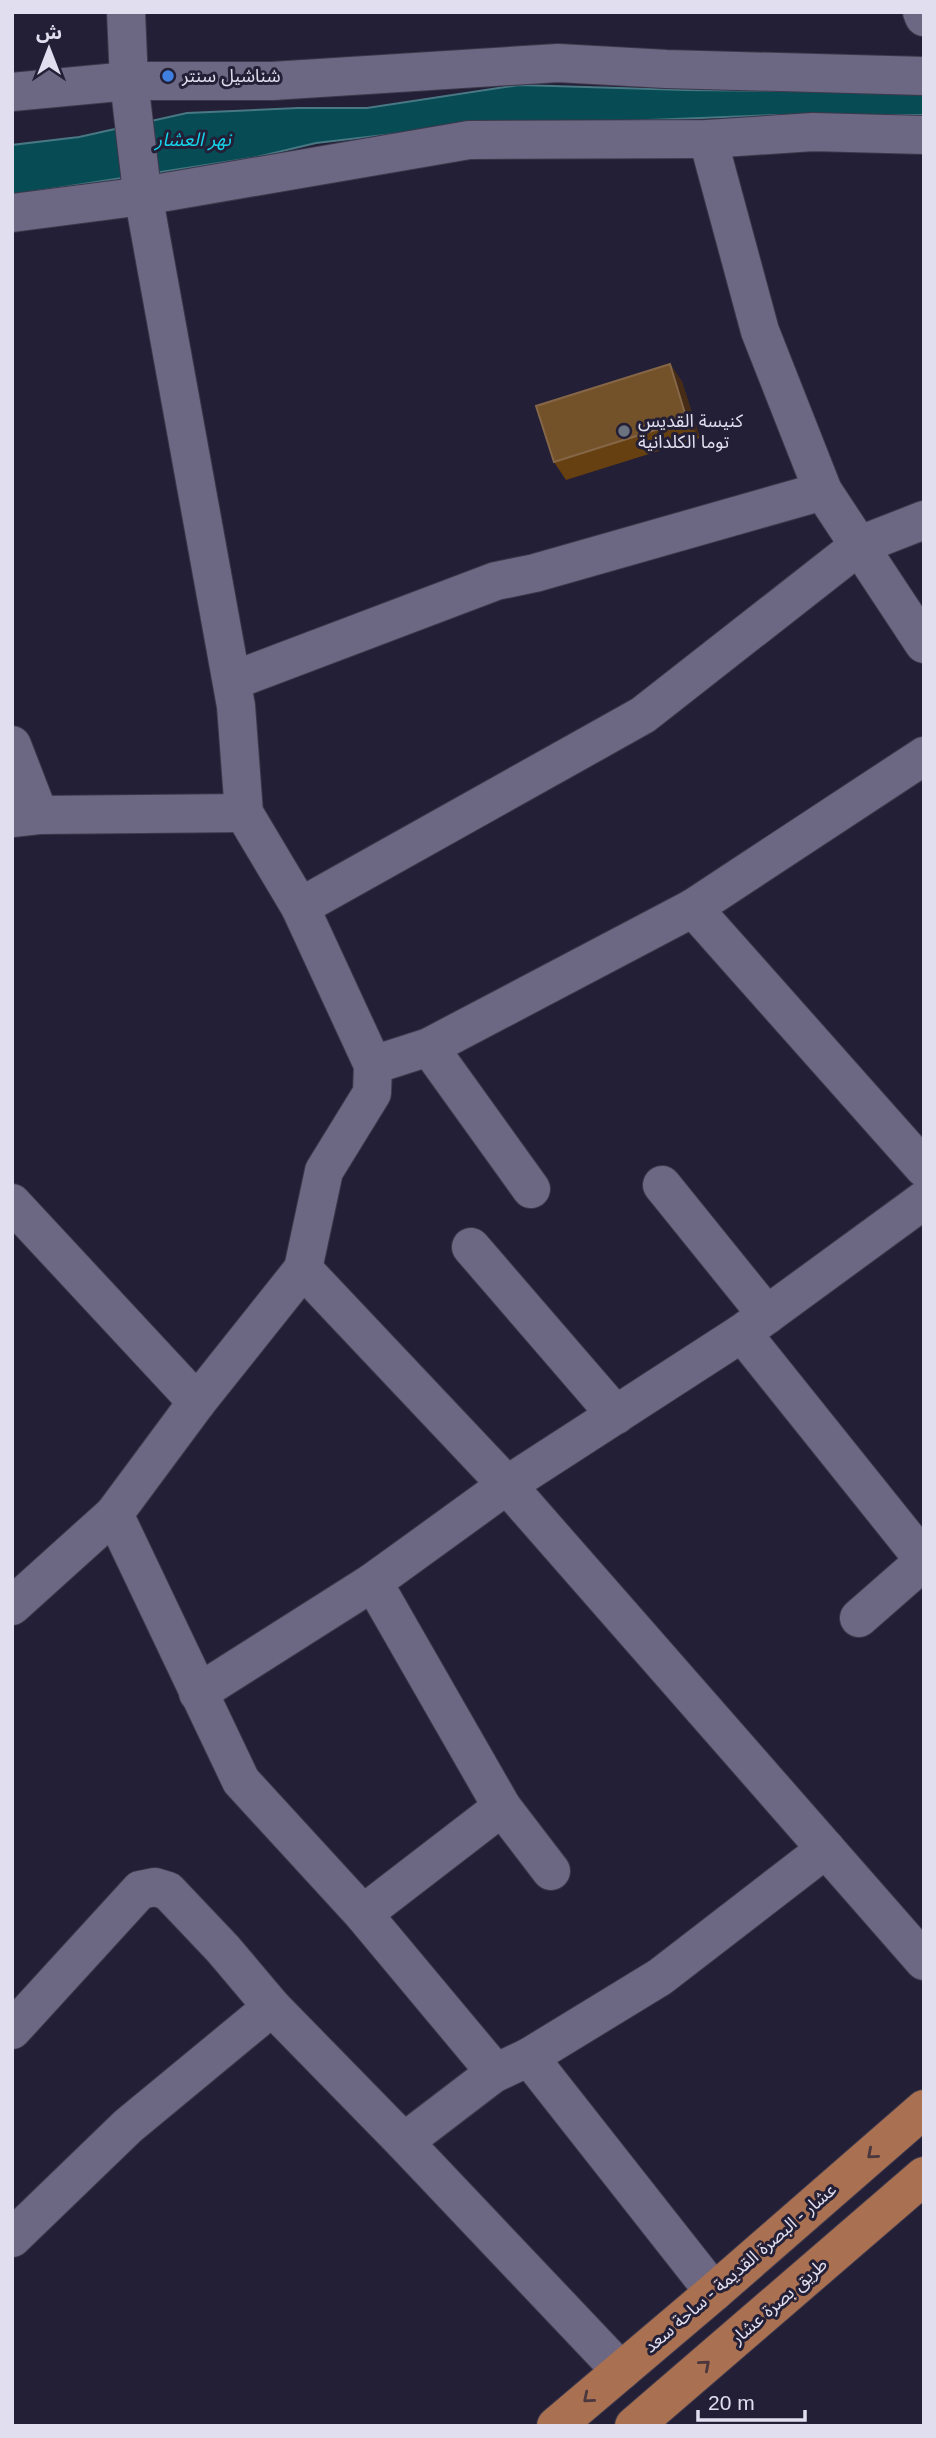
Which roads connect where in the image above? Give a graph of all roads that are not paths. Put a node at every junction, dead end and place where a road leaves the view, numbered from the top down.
1 (126, 12) edge
2 (922, 12) edge
3 (924, 17) edge
4 (924, 76) edge
5 (130, 87) junction
6 (12, 92) edge
7 (924, 135) edge
8 (708, 139) junction
9 (142, 190) junction
10 (12, 213) edge
11 (823, 491) junction
12 (924, 520) edge
13 (860, 545) junction
14 (924, 644) edge
15 (232, 681) junction
16 (12, 745) edge
17 (924, 756) edge
18 (244, 813) junction
19 (26, 817) edge
20 (300, 907) junction
21 (693, 908) junction
22 (429, 1047) junction
23 (373, 1065) junction
24 (924, 1168) edge
25 (662, 1185) dead end
26 (531, 1189) dead end
27 (924, 1199) edge
28 (12, 1203) edge
29 (471, 1247) dead end
30 (303, 1269) junction
31 (754, 1324) junction
32 (197, 1402) junction
33 (615, 1415) junction
34 (507, 1485) junction
35 (114, 1514) junction
36 (924, 1560) edge
37 (373, 1581) junction
38 (12, 1606) edge
39 (859, 1618) dead end
40 (198, 1693) junction
41 (502, 1807) junction
42 (826, 1849) junction
43 (551, 1871) dead end
44 (363, 1914) junction
45 (924, 1961) edge
46 (272, 2007) junction
47 (12, 2030) edge
48 (529, 2057) junction
49 (495, 2072) junction
50 (924, 2109) edge
51 (404, 2142) junction
52 (924, 2176) edge
53 (12, 2238) edge
54 (714, 2292) junction
55 (621, 2371) junction
56 (556, 2426) edge
57 (634, 2426) edge

1 - 5 street
2 - 3 street
4 - 5 street
5 - 6 street
5 - 9 street
7 - 8 street
8 - 9 street
8 - 11 street
9 - 10 street
9 - 15 street
11 - 13 street
11 - 15 street
12 - 13 street
13 - 14 street
13 - 20 street
15 - 18 street
16 - 19 street
17 - 21 street
18 - 19 street
18 - 20 street
20 - 23 street
21 - 22 street
21 - 24 street
22 - 23 street
22 - 26 street
23 - 30 street
25 - 31 street
27 - 31 street
28 - 32 street
29 - 33 street
30 - 32 street
30 - 34 street
31 - 33 street
31 - 36 street
32 - 35 street
33 - 34 street
34 - 37 street
34 - 42 street
35 - 38 street
35 - 40 street
36 - 39 street
37 - 40 street
37 - 41 street
40 - 44 street
41 - 43 street
41 - 44 street
42 - 45 street
42 - 48 street
44 - 49 street
46 - 47 street
46 - 51 street
46 - 53 street
48 - 49 street
48 - 54 street
49 - 51 street
50 -> 54 main road, عشار - البصرة القديمة - ساحة سعد
51 - 55 street
57 -> 52 main road, طريق بصرة عشار
54 - 55 main road, عشار - البصرة القديمة - ساحة سعد
55 -> 56 main road, عشار - البصرة القديمة - ساحة سعد

